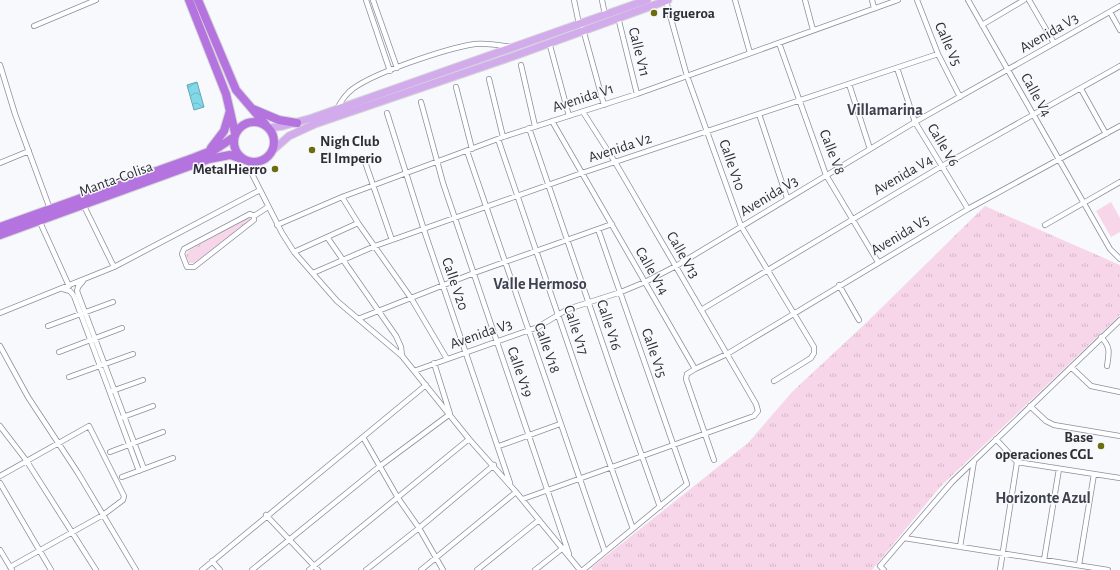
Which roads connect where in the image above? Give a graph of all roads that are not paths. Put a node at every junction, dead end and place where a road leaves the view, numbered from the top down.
1 (96, 0) edge
2 (188, 0) edge
3 (198, 0) edge
4 (366, 0) edge
5 (373, 0) edge
6 (574, 0) edge
7 (602, 0) edge
8 (647, 0) edge
9 (667, 0) edge
10 (735, 0) edge
11 (805, 0) edge
12 (872, 0) edge
13 (898, 0) edge
14 (916, 0) edge
15 (968, 0) edge
16 (1024, 0) edge
17 (1029, 0) edge
18 (1120, 6) edge
19 (874, 8) junction
20 (1110, 12) junction
21 (199, 14) junction
22 (605, 15) junction
23 (618, 17) junction
24 (982, 25) junction
25 (34, 26) dead end
26 (581, 27) junction
27 (813, 30) junction
28 (1120, 30) edge
29 (549, 42) junction
30 (779, 43) junction
31 (1054, 43) junction
32 (513, 48) junction
33 (750, 53) junction
34 (938, 54) junction
35 (0, 65) edge
36 (521, 65) dead end
37 (1120, 66) edge
38 (397, 68) junction
39 (897, 68) junction
40 (1009, 70) junction
41 (390, 71) junction
42 (687, 76) junction
43 (489, 79) dead end
44 (849, 84) junction
45 (456, 86) dead end
46 (1081, 89) junction
47 (637, 94) junction
48 (960, 97) junction
49 (800, 100) junction
50 (421, 102) dead end
51 (604, 105) junction
52 (249, 106) junction
53 (230, 109) junction
54 (337, 109) junction
55 (583, 112) junction
56 (387, 113) dead end
57 (759, 114) junction
58 (1034, 115) junction
59 (569, 116) junction
60 (552, 121) junction
61 (915, 122) junction
62 (297, 123) junction
63 (267, 126) junction
64 (535, 126) junction
65 (1120, 126) edge
66 (529, 128) junction
67 (708, 132) junction
68 (1106, 134) junction
69 (234, 135) junction
70 (501, 138) junction
71 (472, 149) junction
72 (870, 149) junction
73 (29, 151) junction
74 (272, 151) junction
75 (467, 151) junction
76 (207, 153) junction
77 (242, 159) junction
78 (364, 159) dead end
79 (1060, 160) junction
80 (251, 162) junction
81 (437, 162) junction
82 (614, 162) junction
83 (0, 163) edge
84 (942, 166) junction
85 (582, 173) junction
86 (405, 175) junction
87 (826, 175) junction
88 (1120, 182) edge
89 (550, 184) junction
90 (373, 186) junction
91 (260, 190) junction
92 (518, 196) junction
93 (342, 197) junction
94 (787, 198) junction
95 (82, 202) junction
96 (1084, 202) junction
97 (268, 207) junction
98 (486, 207) junction
99 (50, 209) junction
100 (968, 209) junction
101 (254, 216) junction
102 (38, 218) junction
103 (852, 218) junction
104 (455, 219) junction
105 (358, 223) junction
106 (612, 224) junction
107 (278, 225) junction
108 (1045, 225) dead end
109 (741, 226) junction
110 (0, 227) edge
111 (598, 229) junction
112 (424, 230) junction
113 (0, 235) edge
114 (327, 237) junction
115 (392, 240) junction
116 (568, 240) junction
117 (375, 246) junction
118 (537, 251) junction
119 (294, 252) junction
120 (342, 259) junction
121 (1120, 259) edge
122 (878, 262) junction
123 (505, 263) junction
124 (676, 266) junction
125 (114, 267) junction
126 (768, 270) junction
127 (313, 273) junction
128 (474, 273) junction
129 (84, 280) junction
130 (645, 282) junction
131 (443, 285) junction
132 (839, 285) junction
133 (69, 286) junction
134 (60, 289) junction
135 (621, 292) junction
136 (77, 297) junction
137 (411, 298) junction
138 (113, 302) dead end
139 (589, 302) junction
140 (701, 310) junction
141 (379, 312) junction
142 (0, 313) edge
143 (83, 313) junction
144 (794, 313) junction
145 (559, 316) junction
146 (358, 319) junction
147 (859, 320) dead end
148 (1120, 320) edge
149 (48, 326) dead end
150 (122, 328) dead end
151 (528, 331) junction
152 (1101, 337) junction
153 (92, 339) junction
154 (497, 341) junction
155 (1, 349) edge
156 (59, 352) dead end
157 (466, 352) junction
158 (133, 354) dead end
159 (727, 354) junction
160 (402, 356) junction
161 (447, 358) junction
162 (434, 363) junction
163 (102, 365) junction
164 (1107, 366) dead end
165 (1071, 367) junction
166 (695, 369) junction
167 (414, 371) junction
168 (69, 377) dead end
169 (143, 380) dead end
170 (774, 381) dead end
171 (426, 385) junction
172 (112, 391) junction
173 (1120, 392) edge
174 (153, 406) dead end
175 (1030, 406) junction
176 (450, 414) junction
177 (122, 417) junction
178 (560, 424) junction
179 (0, 426) edge
180 (163, 432) dead end
181 (706, 434) junction
182 (530, 435) junction
183 (1120, 436) edge
184 (363, 437) junction
185 (469, 439) junction
186 (996, 439) junction
187 (59, 442) junction
188 (132, 444) junction
189 (674, 445) junction
190 (499, 446) junction
191 (110, 452) dead end
192 (643, 456) junction
193 (172, 458) dead end
194 (26, 460) junction
195 (714, 460) dead end
196 (974, 461) junction
197 (1016, 462) junction
198 (494, 465) junction
199 (380, 466) junction
200 (611, 467) junction
201 (1059, 469) junction
202 (141, 470) junction
203 (1094, 474) junction
204 (0, 476) edge
205 (122, 477) dead end
206 (579, 478) junction
207 (1120, 478) edge
208 (0, 483) edge
209 (511, 485) junction
210 (548, 490) junction
211 (516, 492) junction
212 (398, 498) junction
213 (522, 499) junction
214 (660, 507) junction
215 (103, 515) junction
216 (266, 515) junction
217 (539, 520) junction
218 (419, 528) junction
219 (633, 529) junction
220 (71, 531) junction
221 (904, 538) junction
222 (291, 540) junction
223 (960, 547) junction
224 (563, 548) junction
225 (0, 550) edge
226 (39, 550) junction
227 (605, 552) junction
228 (1002, 554) junction
229 (570, 557) junction
230 (436, 558) junction
231 (1044, 560) junction
232 (212, 561) junction
233 (1079, 565) junction
234 (314, 566) junction
235 (11, 568) edge
236 (51, 570) edge
237 (96, 570) edge
238 (136, 570) edge
239 (202, 570) edge
240 (220, 570) edge
241 (252, 570) edge
242 (309, 570) edge
243 (318, 570) edge
244 (366, 570) edge
245 (421, 570) edge
246 (443, 570) edge
247 (477, 570) edge
248 (535, 570) edge
249 (581, 570) edge
250 (884, 570) edge
251 (1000, 570) edge
252 (1108, 570) edge

1 - 25 street
2 - 21 highway
3 - 21 highway
4 - 41 street
5 - 38 street
6 - 26 street
7 - 22 street
8 - 22 main road
9 - 23 main road
9 - 42 street, Calle V10
10 - 33 street
11 - 27 street
12 - 19 street
13 - 19 street, Avenida V1
14 - 34 street, Calle V5
15 - 24 street, Calle V4
16 - 24 street
17 - 31 street
18 - 20 street, Avenida V3
19 - 27 street, Avenida V1
20 - 28 street
20 - 31 street, Avenida V3
21 - 52 highway
21 - 53 highway
22 - 26 main road
23 - 26 main road
23 - 47 street, Calle V11
24 - 40 street, Calle V4
26 - 29 main road
26 - 32 main road
26 - 51 street
27 - 30 street, Avenida V1
29 - 59 street
29 - 74 main road
30 - 33 street, Avenida V1
30 - 49 street, Calle V8
31 - 40 street, Avenida V3
32 - 38 street
32 - 54 main road
33 - 42 street, Avenida V1
34 - 39 street, Avenida V2
34 - 48 street, Calle V5
35 - 73 street
36 - 64 street
37 - 46 street, Avenida V4
38 - 41 street
39 - 44 street, Avenida V2
39 - 61 street, Calle V6
40 - 48 street, Avenida V3
40 - 58 street, Calle V4
41 - 54 street
42 - 47 street, Avenida V1
42 - 67 street, Calle V10
43 - 70 street, Calle V17
44 - 49 street, Avenida V2
44 - 72 street
45 - 71 street
46 - 58 street, Avenida V4
46 - 68 street
47 - 51 street, Avenida V1
48 - 61 street, Avenida V3
49 - 57 street, Avenida V2
49 - 87 street, Calle V8
50 - 81 street, Calle V19
51 - 55 street, Avenida V1
52 - 62 highway
52 - 63 highway
53 - 69 highway
53 - 76 highway
54 - 62 main road
55 - 59 street, Avenida V1
55 - 82 street, Calle V13
56 - 86 street, Calle V20
57 - 67 street, Avenida V2
57 - 94 street
58 - 79 street, Calle V4
58 - 84 street, Avenida V4
59 - 60 street, Avenida V1
60 - 64 street, Avenida V1
60 - 85 street, Calle V14
61 - 72 street, Avenida V3
61 - 84 street, Calle V6
62 - 63 main road
63 - 69 highway
63 - 74 highway
64 - 66 street, Avenida V1
65 - 68 street, Avenida V5
66 - 70 street, Avenida V1
66 - 89 street, Calle V16
67 - 82 street, Avenida V2
67 - 109 street, Calle V10
68 - 79 street, Avenida V5
69 - 76 highway, Manta-Colisa
69 - 77 highway
70 - 71 street, Avenida V1
70 - 92 street, Calle V17
71 - 75 street, Avenida V1
72 - 87 street, Avenida V3
73 - 83 street
73 - 99 street
74 - 80 highway
75 - 81 street, Avenida V1
75 - 98 street, Calle V18
76 - 95 highway, Manta-Colisa
77 - 80 highway
77 - 95 highway, Manta-Colisa
78 - 90 street
79 - 96 street, Calle V4
79 - 100 street, Avenida V5
80 - 91 street
81 - 86 street, Avenida V1
81 - 104 street, Calle V19
82 - 85 street, Avenida V2
82 - 124 street, Calle V13
84 - 100 street, Calle V6
84 - 103 street, Avenida V4
85 - 89 street, Avenida V2
85 - 106 street, Calle V14
86 - 90 street, Avenida V1
86 - 112 street, Calle V20
87 - 94 street, Avenida V3
87 - 103 street, Calle V8
88 - 96 street
89 - 92 street, Avenida V2
89 - 116 street, Calle V16
90 - 93 street, Avenida V1
90 - 115 street
91 - 97 street
91 - 125 street
92 - 98 street, Avenida V2
92 - 118 street, Calle V17
93 - 105 street
93 - 107 street, Avenida V1
94 - 109 street, Avenida V3
95 - 99 highway, Manta-Colisa
95 - 102 highway, Manta-Colisa
95 - 125 street
96 - 108 street
96 - 121 street, Calle V4
97 - 101 street
97 - 107 street
98 - 104 street, Avenida V2
98 - 123 street, Calle V18
99 - 102 highway, Manta-Colisa
100 - 122 street, Avenida V5
101 - 101 street
102 - 110 highway, Manta-Colisa
102 - 113 highway, Manta-Colisa
102 - 133 street
103 - 122 street, Calle V8
103 - 126 street, Avenida V4
104 - 112 street, Avenida V2
104 - 128 street, Calle V19
105 - 114 street
105 - 117 street
106 - 111 street
106 - 130 street, Calle V14
107 - 119 street
109 - 124 street, Avenida V3
109 - 126 street, Calle V10
111 - 116 street
111 - 135 street, Calle V15
112 - 115 street, Avenida V2
112 - 131 street, Calle V20
114 - 119 street
114 - 120 street
115 - 117 street, Avenida V2
116 - 118 street
116 - 139 street, Calle V16
117 - 120 street, Avenida V2
117 - 137 street
118 - 123 street
118 - 145 street, Calle V17
119 - 127 street
120 - 127 street, Avenida V2
120 - 141 street
122 - 132 street, Avenida V5
123 - 128 street
123 - 151 street, Calle V18
124 - 130 street, Avenida V3
124 - 140 street, Calle V13
125 - 129 street
126 - 140 street, Avenida V4
126 - 144 street, Calle V10
127 - 146 street
128 - 131 street
128 - 154 street, Calle V19
129 - 133 street
129 - 136 street
130 - 135 street, Avenida V3
130 - 166 street, Calle V14
131 - 137 street
131 - 157 street, Calle V20
132 - 144 street, Avenida V5
132 - 147 street
133 - 134 street
134 - 136 street
134 - 142 street
135 - 139 street, Avenida V3
135 - 189 street, Calle V15
136 - 143 street
137 - 141 street
137 - 161 street
138 - 143 street
139 - 145 street, Avenida V3
139 - 192 street, Calle V16
140 - 159 street, Calle V13
141 - 146 street
141 - 160 street
143 - 149 street
143 - 153 street
144 - 159 street, Avenida V5
144 - 170 street, Calle V10
145 - 151 street, Avenida V3
145 - 200 street, Calle V17
146 - 160 street
148 - 152 street
150 - 153 street
151 - 154 street, Avenida V3
151 - 178 street, Calle V18
152 - 164 street
152 - 165 street
153 - 156 street
153 - 163 street
154 - 157 street, Avenida V3
154 - 182 street, Calle V19
155 - 187 street
157 - 161 street, Avenida V3
157 - 190 street, Calle V20
158 - 163 street
159 - 166 street, Avenida V5
159 - 181 street, Calle V13
160 - 167 street
161 - 162 street, Avenida V3
162 - 167 street, Avenida V3
162 - 176 street
163 - 168 street
163 - 172 street
165 - 173 street
165 - 175 street
166 - 181 street
167 - 171 street
169 - 172 street
171 - 176 street
171 - 184 street
172 - 177 street
174 - 177 street
175 - 183 street
175 - 186 street
176 - 185 street
176 - 199 street
177 - 188 street
178 - 182 street
178 - 206 street, Calle V18
179 - 194 street
180 - 188 street
181 - 189 street
181 - 195 street
182 - 190 street
182 - 210 street, Calle V19
184 - 199 street
184 - 216 street
185 - 198 street
185 - 212 street
186 - 196 street
186 - 197 street
187 - 194 street
187 - 215 street
187 - 215 street
188 - 191 street
188 - 202 street
189 - 192 street
189 - 214 street, Calle V15
190 - 209 street, Calle V20
192 - 200 street
192 - 214 street, Calle V16
193 - 202 street
194 - 204 street
194 - 220 street
196 - 221 street
196 - 223 street
197 - 201 street
197 - 228 street
198 - 209 street
198 - 218 street
199 - 212 street
199 - 222 street
200 - 206 street
200 - 219 street, Calle V17
201 - 203 street
201 - 231 street
202 - 205 street
203 - 207 street
203 - 233 street
206 - 210 street
206 - 227 street, Calle V18
208 - 226 street
209 - 211 street
210 - 213 street
210 - 229 street, Calle V19
211 - 213 street
211 - 230 street
212 - 218 street
212 - 234 street
213 - 217 street
214 - 219 street
215 - 220 street
215 - 238 street
216 - 222 street
216 - 232 street
217 - 224 street
217 - 247 street
218 - 230 street
218 - 244 street
219 - 227 street
220 - 226 street
220 - 237 street
221 - 223 street
221 - 250 street
222 - 234 street
222 - 241 street
223 - 228 street
224 - 229 street
224 - 248 street
225 - 235 street
226 - 235 street
226 - 236 street
227 - 249 street
228 - 231 street
228 - 251 street
229 - 249 street
230 - 245 street
230 - 246 street
231 - 233 street
232 - 239 street
232 - 240 street
233 - 252 street
234 - 242 street
234 - 243 street

